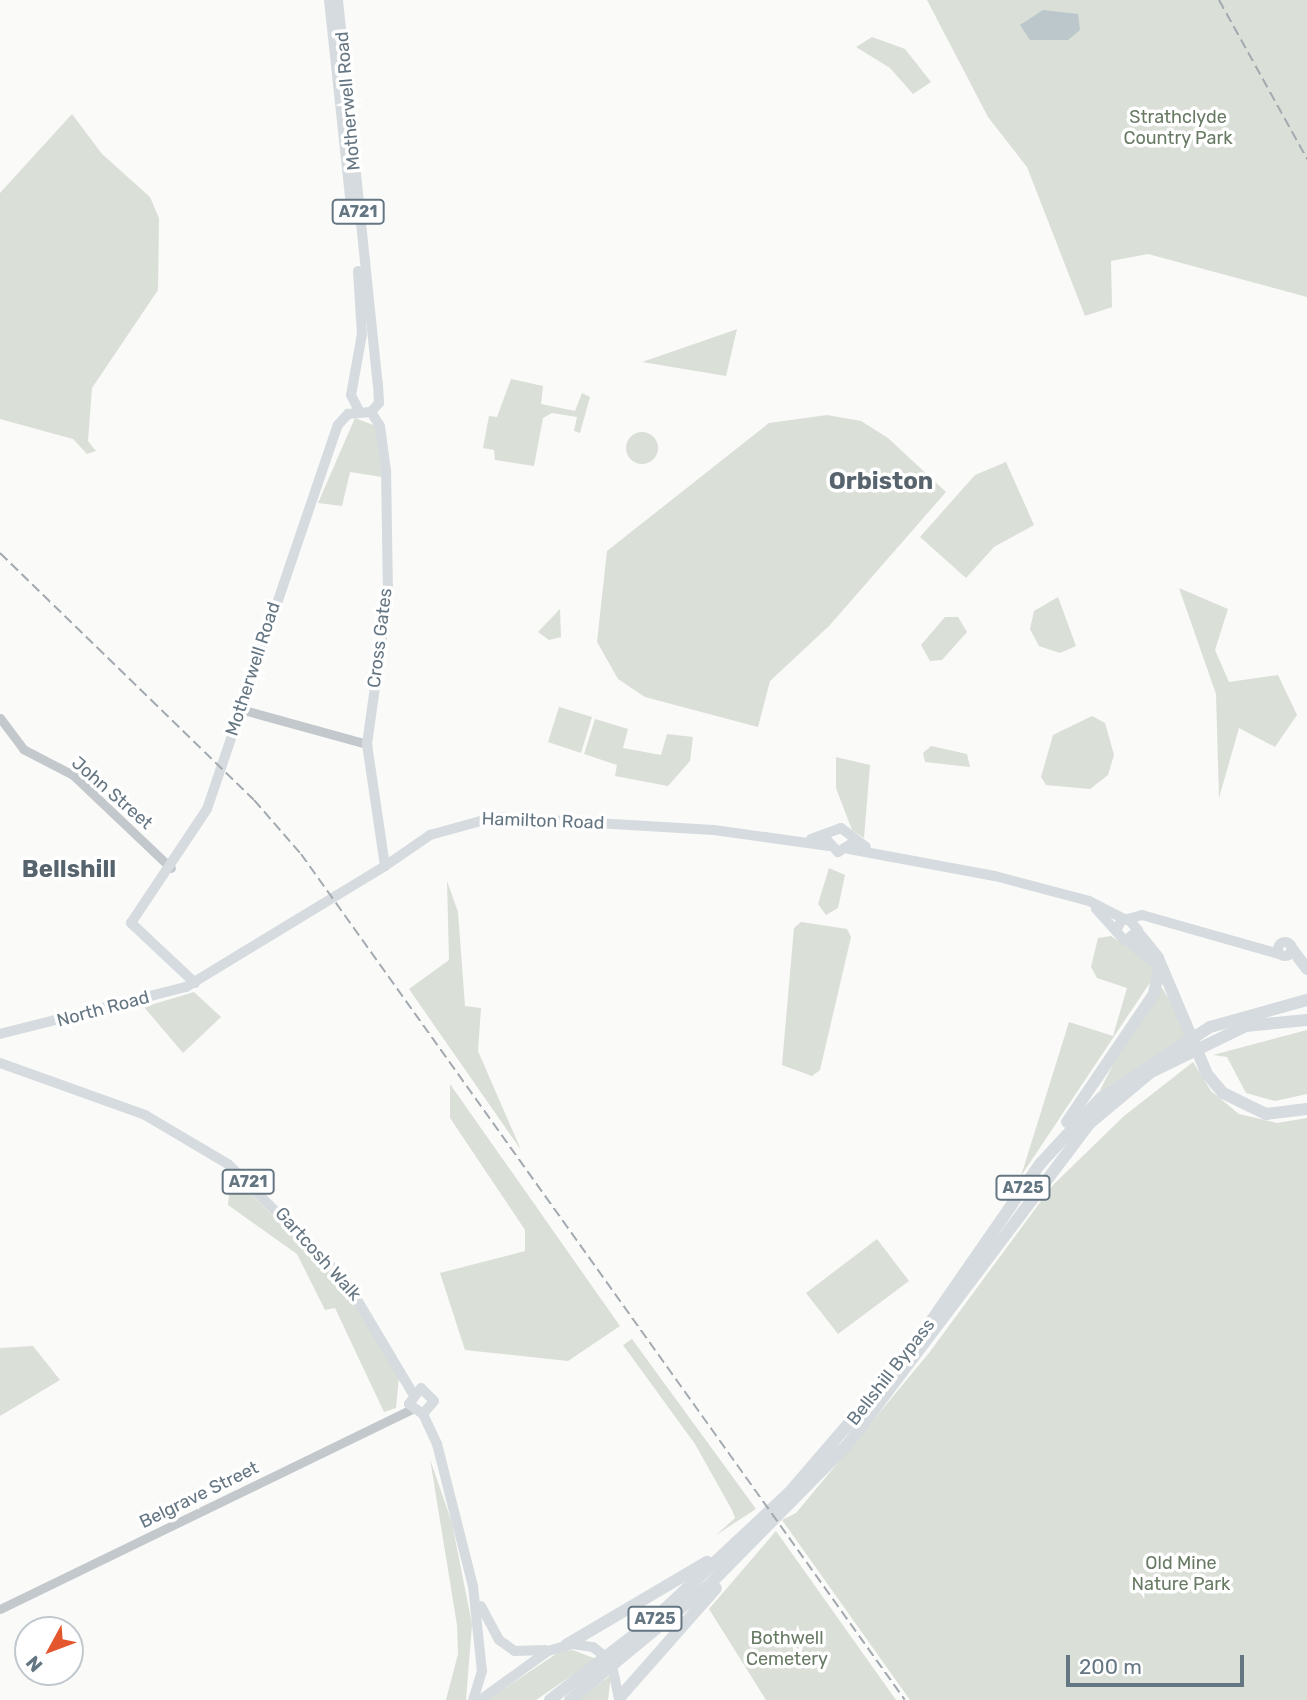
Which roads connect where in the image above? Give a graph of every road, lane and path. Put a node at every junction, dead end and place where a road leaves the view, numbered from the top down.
1 (329, 0) edge
2 (338, 0) edge
3 (358, 368) junction
4 (376, 370) junction
5 (359, 411) junction
6 (371, 412) junction
7 (240, 709) junction
8 (0, 718) edge
9 (367, 744) junction
10 (830, 834) junction
11 (852, 836) junction
12 (811, 840) junction
13 (829, 846) junction
14 (869, 848) junction
15 (849, 849) junction
16 (385, 866) junction
17 (172, 868) junction
18 (1084, 900) junction
19 (1126, 919) junction
20 (1153, 919) junction
21 (1116, 931) junction
22 (1135, 934) junction
23 (1284, 948) joint
24 (1158, 969) junction
25 (1307, 969) edge
26 (1167, 980) junction
27 (195, 982) junction
28 (1307, 1000) edge
29 (1307, 1008) edge
30 (1307, 1020) edge
31 (0, 1027) edge
32 (1237, 1028) junction
33 (6, 1033) edge
34 (1211, 1033) junction
35 (1173, 1053) junction
36 (4, 1065) edge
37 (1307, 1109) edge
38 (1040, 1164) junction
39 (412, 1392) junction
40 (411, 1409) junction
41 (423, 1414) junction
42 (793, 1496) junction
43 (756, 1535) junction
44 (473, 1586) junction
45 (0, 1609) edge
46 (562, 1646) junction
47 (620, 1696) edge
48 (473, 1700) edge
49 (480, 1700) edge
50 (550, 1700) edge
51 (570, 1700) edge

1 - 3 main road, Motherwell Road / A721
2 - 4 main road, Motherwell Road / A721
3 - 4 main road
3 - 5 main road, Motherwell Road / A721
4 - 6 main road, Motherwell Road / A721
5 - 6 main road
5 - 7 main road, Motherwell Road
6 - 9 main road, Cross Gates
7 - 9 street
7 - 17 main road, Motherwell Road
8 - 17 street, John Street
9 - 16 main road, Cross Gates
10 - 11 main road
10 - 12 main road, Hamilton Road
10 - 13 main road
11 - 14 main road
11 - 15 main road
12 - 13 main road, Hamilton Road
12 - 16 main road, Hamilton Road
13 - 15 main road
14 - 15 main road
14 - 18 main road
16 - 27 main road, Hamilton Road
17 - 27 main road, Motherwell Road
18 - 19 main road
18 - 21 main road
19 - 20 main road
19 - 21 main road
19 - 22 main road
20 - 22 main road
20 - 23 main road
21 - 22 main road
22 - 24 highway
22 - 26 highway
23 - 25 highway
24 - 26 highway
24 - 38 highway
26 - 37 highway
27 - 33 main road, North Road
28 - 34 highway, A725
29 - 32 highway, A725
30 - 32 highway
31 - 33 main road, North Road
32 - 34 highway, A725
34 - 35 highway, Bellshill Bypass / A725
35 - 38 highway, Bellshill Bypass / A725
35 - 42 highway, Bellshill Bypass / A725
36 - 39 main road, Gartcosh Walk / A721
38 - 42 highway, Bellshill Bypass / A725
39 - 40 main road
39 - 41 main road, Gartcosh Walk / A721
40 - 41 main road
40 - 45 street, Belgrave Street
41 - 44 main road, Gartcosh Walk / A721
42 - 43 highway, Bellshill Bypass / A725
43 - 46 highway
43 - 47 highway
43 - 50 highway, Bellshill Bypass / A725
43 - 51 highway, Bellshill Bypass / A725
44 - 46 main road, Gartcosh Walk / A721
44 - 48 main road, Gartcosh Walk / A721
46 - 47 main road, A721
46 - 49 main road

